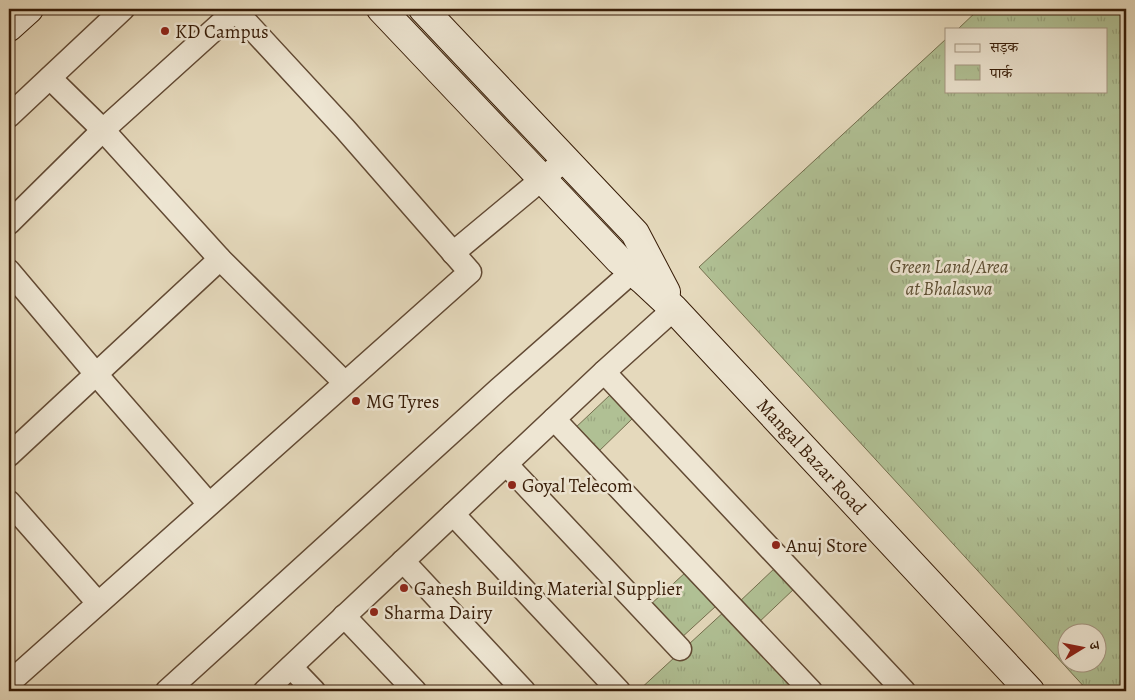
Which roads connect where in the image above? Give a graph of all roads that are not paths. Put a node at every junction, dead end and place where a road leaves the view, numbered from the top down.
1 (29, 9) edge
2 (123, 9) edge
3 (381, 9) edge
4 (423, 9) edge
5 (236, 10) edge
6 (9, 27) edge
7 (50, 78) junction
8 (9, 116) edge
9 (103, 130) junction
10 (565, 160) junction
11 (543, 179) junction
12 (9, 223) edge
13 (453, 253) junction
14 (220, 259) junction
15 (9, 271) edge
16 (632, 271) junction
17 (674, 310) junction
18 (604, 372) junction
19 (96, 374) junction
20 (345, 383) junction
21 (554, 419) junction
22 (9, 455) edge
23 (506, 464) junction
24 (9, 502) edge
25 (209, 504) junction
26 (453, 514) junction
27 (403, 561) junction
28 (98, 603) junction
29 (344, 616) junction
30 (680, 649) dead end
31 (292, 667) junction
32 (9, 683) edge
33 (168, 691) edge
34 (265, 691) edge
35 (314, 691) edge
36 (414, 691) edge
37 (524, 691) edge
38 (620, 691) edge
39 (811, 691) edge
40 (904, 691) edge
41 (1030, 691) edge

1 - 6 street
2 - 7 street
3 - 11 street
4 - 10 street
5 - 9 street
5 - 13 street
7 - 8 street
7 - 9 street
9 - 12 street
9 - 14 street
10 - 11 street
10 - 17 street
11 - 13 street
11 - 16 street
13 - 20 street
14 - 19 street
14 - 20 street
15 - 19 street
16 - 17 street
16 - 33 street
17 - 18 street
17 - 41 street, Mangal Bazar Road
18 - 21 street
18 - 40 street
19 - 22 street
19 - 25 street
20 - 25 street
21 - 23 street
21 - 39 street
23 - 26 street
23 - 30 street
24 - 28 street
25 - 28 street
26 - 27 street
26 - 38 street
27 - 29 street
27 - 37 street
28 - 32 street
29 - 31 street
29 - 36 street
31 - 34 street
31 - 35 street

